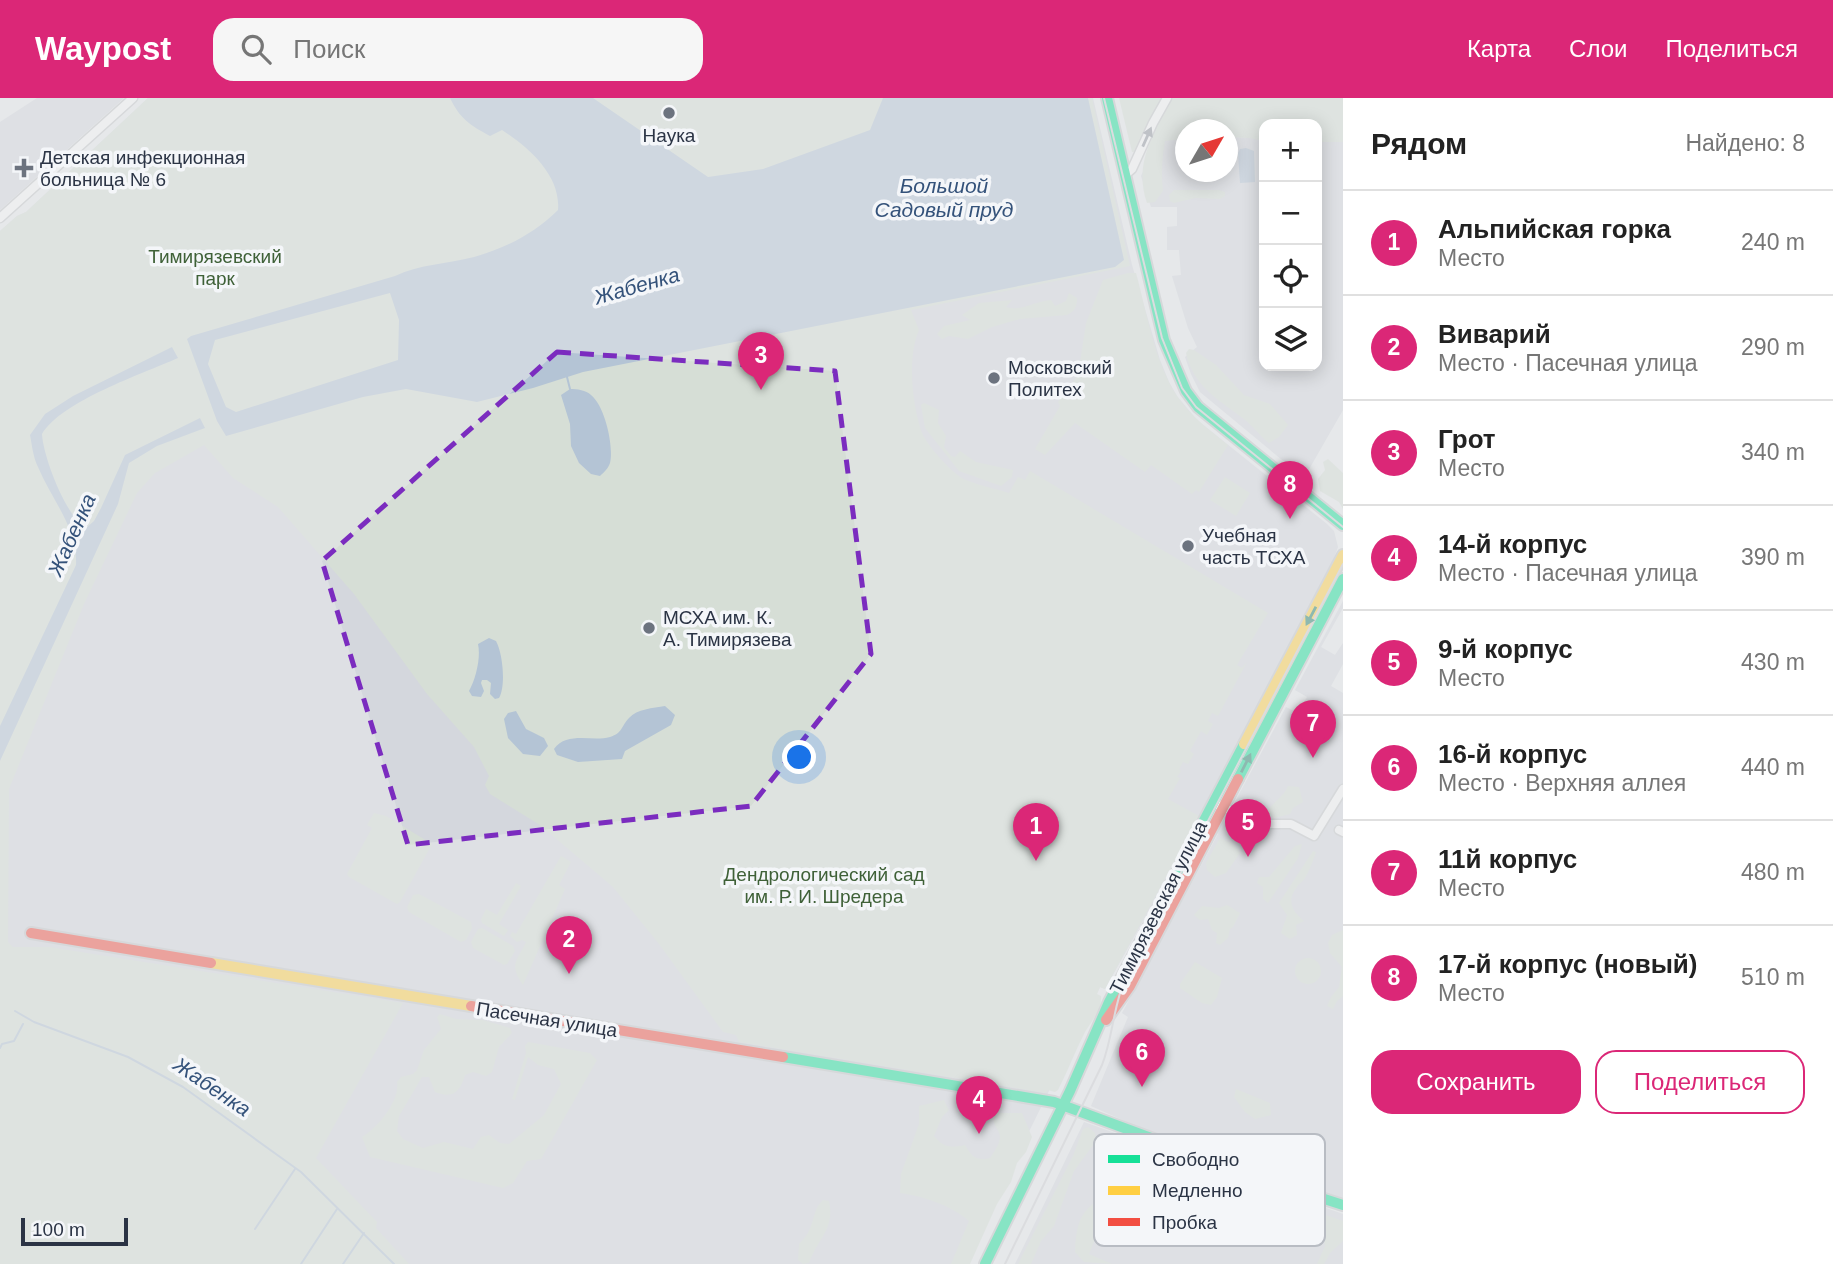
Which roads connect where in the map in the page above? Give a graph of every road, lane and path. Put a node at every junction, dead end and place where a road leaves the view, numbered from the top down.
1 (133, 98) edge
2 (1107, 98) edge
3 (1167, 98) edge
4 (1125, 175) junction
5 (0, 218) edge
6 (1343, 525) edge
7 (1343, 555) edge
8 (1343, 579) edge
9 (1343, 789) edge
10 (1218, 805) junction
11 (31, 933) dead end
12 (1063, 1105) junction
13 (1141, 1134) edge
14 (1325, 1199) edge
15 (1343, 1205) edge
16 (985, 1264) edge

1 - 5 street
2 - 4 main road
4 -> 3 street
4 - 6 main road
7 -> 10 main road, Тимирязевская улица
10 -> 8 main road, Тимирязевская улица
9 - 10 street
10 - 12 main road, Тимирязевская улица
11 - 12 main road, Пасечная улица
12 - 13 main road, Пасечная улица
12 - 16 main road, Тимирязевская улица
14 - 15 main road, Пасечная улица

